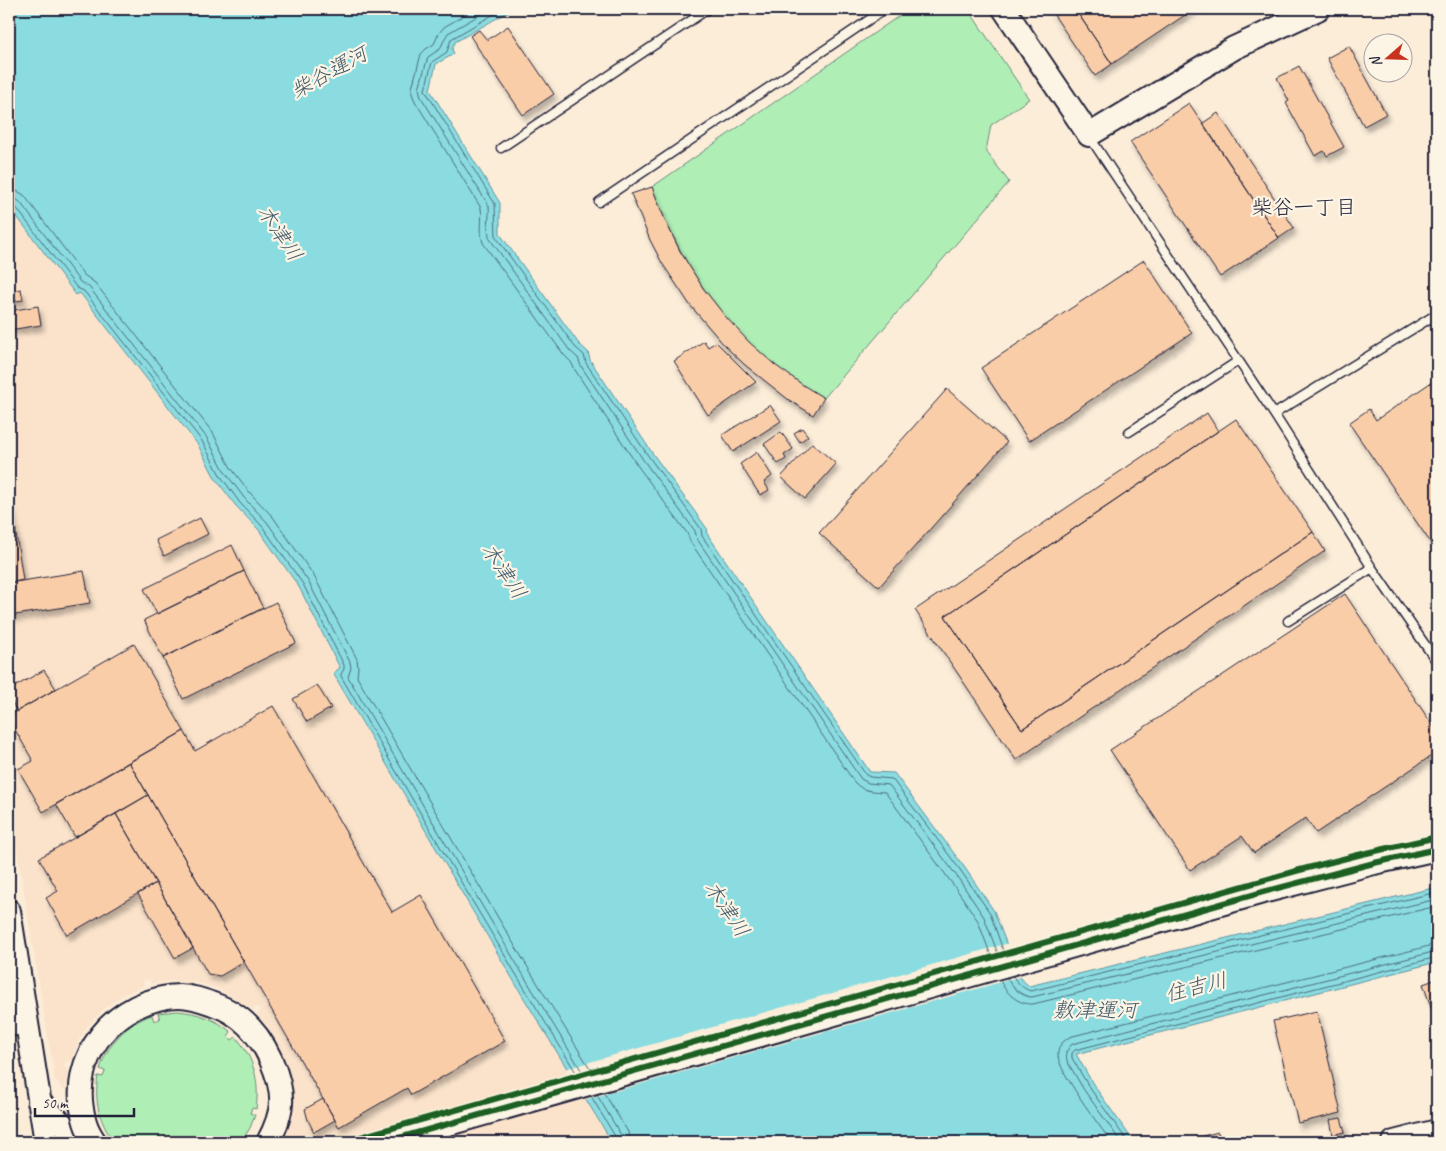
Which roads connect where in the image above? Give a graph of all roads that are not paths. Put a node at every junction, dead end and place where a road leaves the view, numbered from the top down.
1 (708, 9) edge
2 (885, 9) edge
3 (1004, 9) edge
4 (1318, 9) edge
5 (1089, 135) junction
6 (500, 148) dead end
7 (599, 202) dead end
8 (1437, 314) edge
9 (1238, 361) junction
10 (1274, 414) junction
11 (1129, 432) dead end
12 (1372, 568) junction
13 (1288, 621) dead end
14 (1437, 662) edge
15 (1437, 849) edge
16 (9, 911) edge
17 (18, 1026) edge
18 (39, 1102) junction
19 (1437, 1131) edge
20 (46, 1142) edge
21 (81, 1142) edge
22 (92, 1142) edge
23 (265, 1142) edge
24 (385, 1142) edge
25 (1394, 1142) edge

1 - 6 lane
2 - 7 lane
3 - 5 street
4 - 5 street
5 - 9 lane
8 - 10 lane
9 - 10 lane
9 - 11 lane
10 - 12 lane
12 - 13 lane
12 - 14 lane
15 - 24 street
16 - 17 street
17 - 18 street
18 - 20 street
18 - 21 street
19 - 25 street
22 - 23 street, bridge
22 - 23 street, bridge

